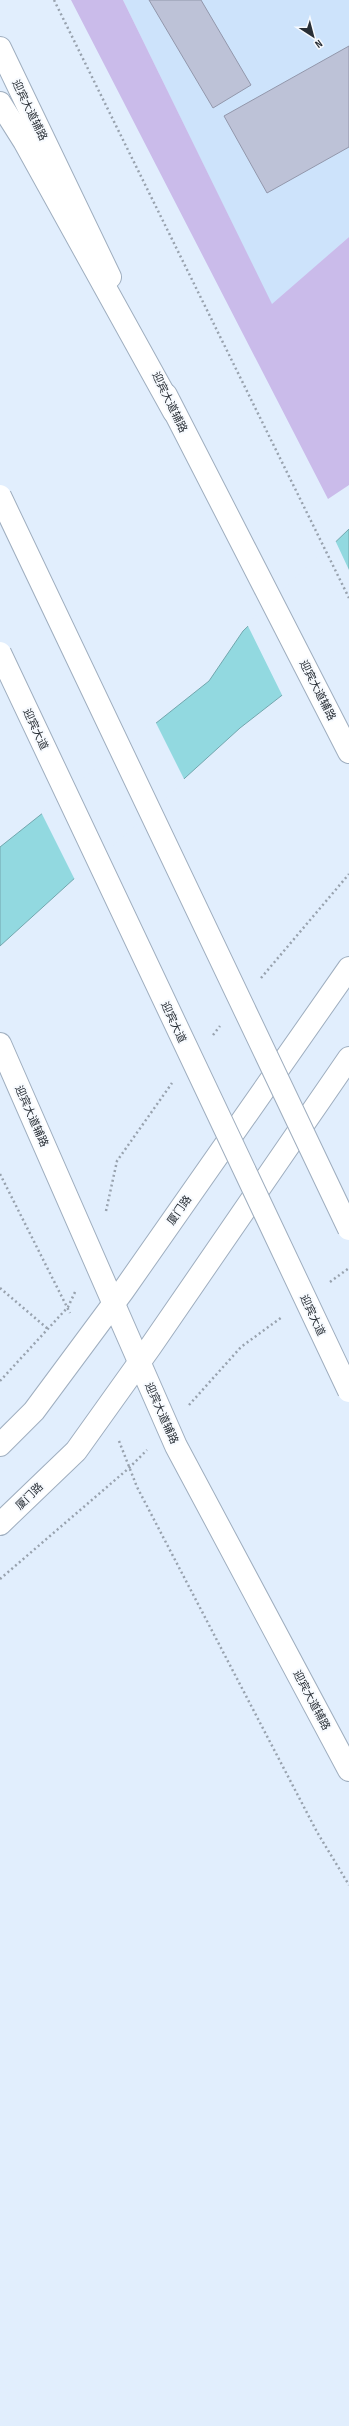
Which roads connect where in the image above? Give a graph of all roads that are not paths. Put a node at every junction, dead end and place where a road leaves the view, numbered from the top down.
1 (0, 48) edge
2 (0, 103) edge
3 (174, 412) junction
4 (0, 496) edge
5 (0, 653) edge
6 (346, 745) edge
7 (349, 968) edge
8 (3, 1050) edge
9 (349, 1058) edge
10 (349, 1228) edge
11 (114, 1303) junction
12 (140, 1362) junction
13 (349, 1391) edge
14 (0, 1445) edge
15 (0, 1524) edge
16 (349, 1770) edge

1 - 3 main road, 迎宾大道辅路
2 - 3 main road
3 - 6 main road, 迎宾大道辅路
4 - 10 main road, bridge
5 - 13 main road, 迎宾大道, bridge
7 - 11 main road, 厦门路
8 - 11 main road, 迎宾大道辅路
9 - 12 main road, 厦门路
11 - 12 main road, 迎宾大道辅路
11 - 14 main road, 厦门路
12 - 15 main road, 厦门路
12 - 16 main road, 迎宾大道辅路

